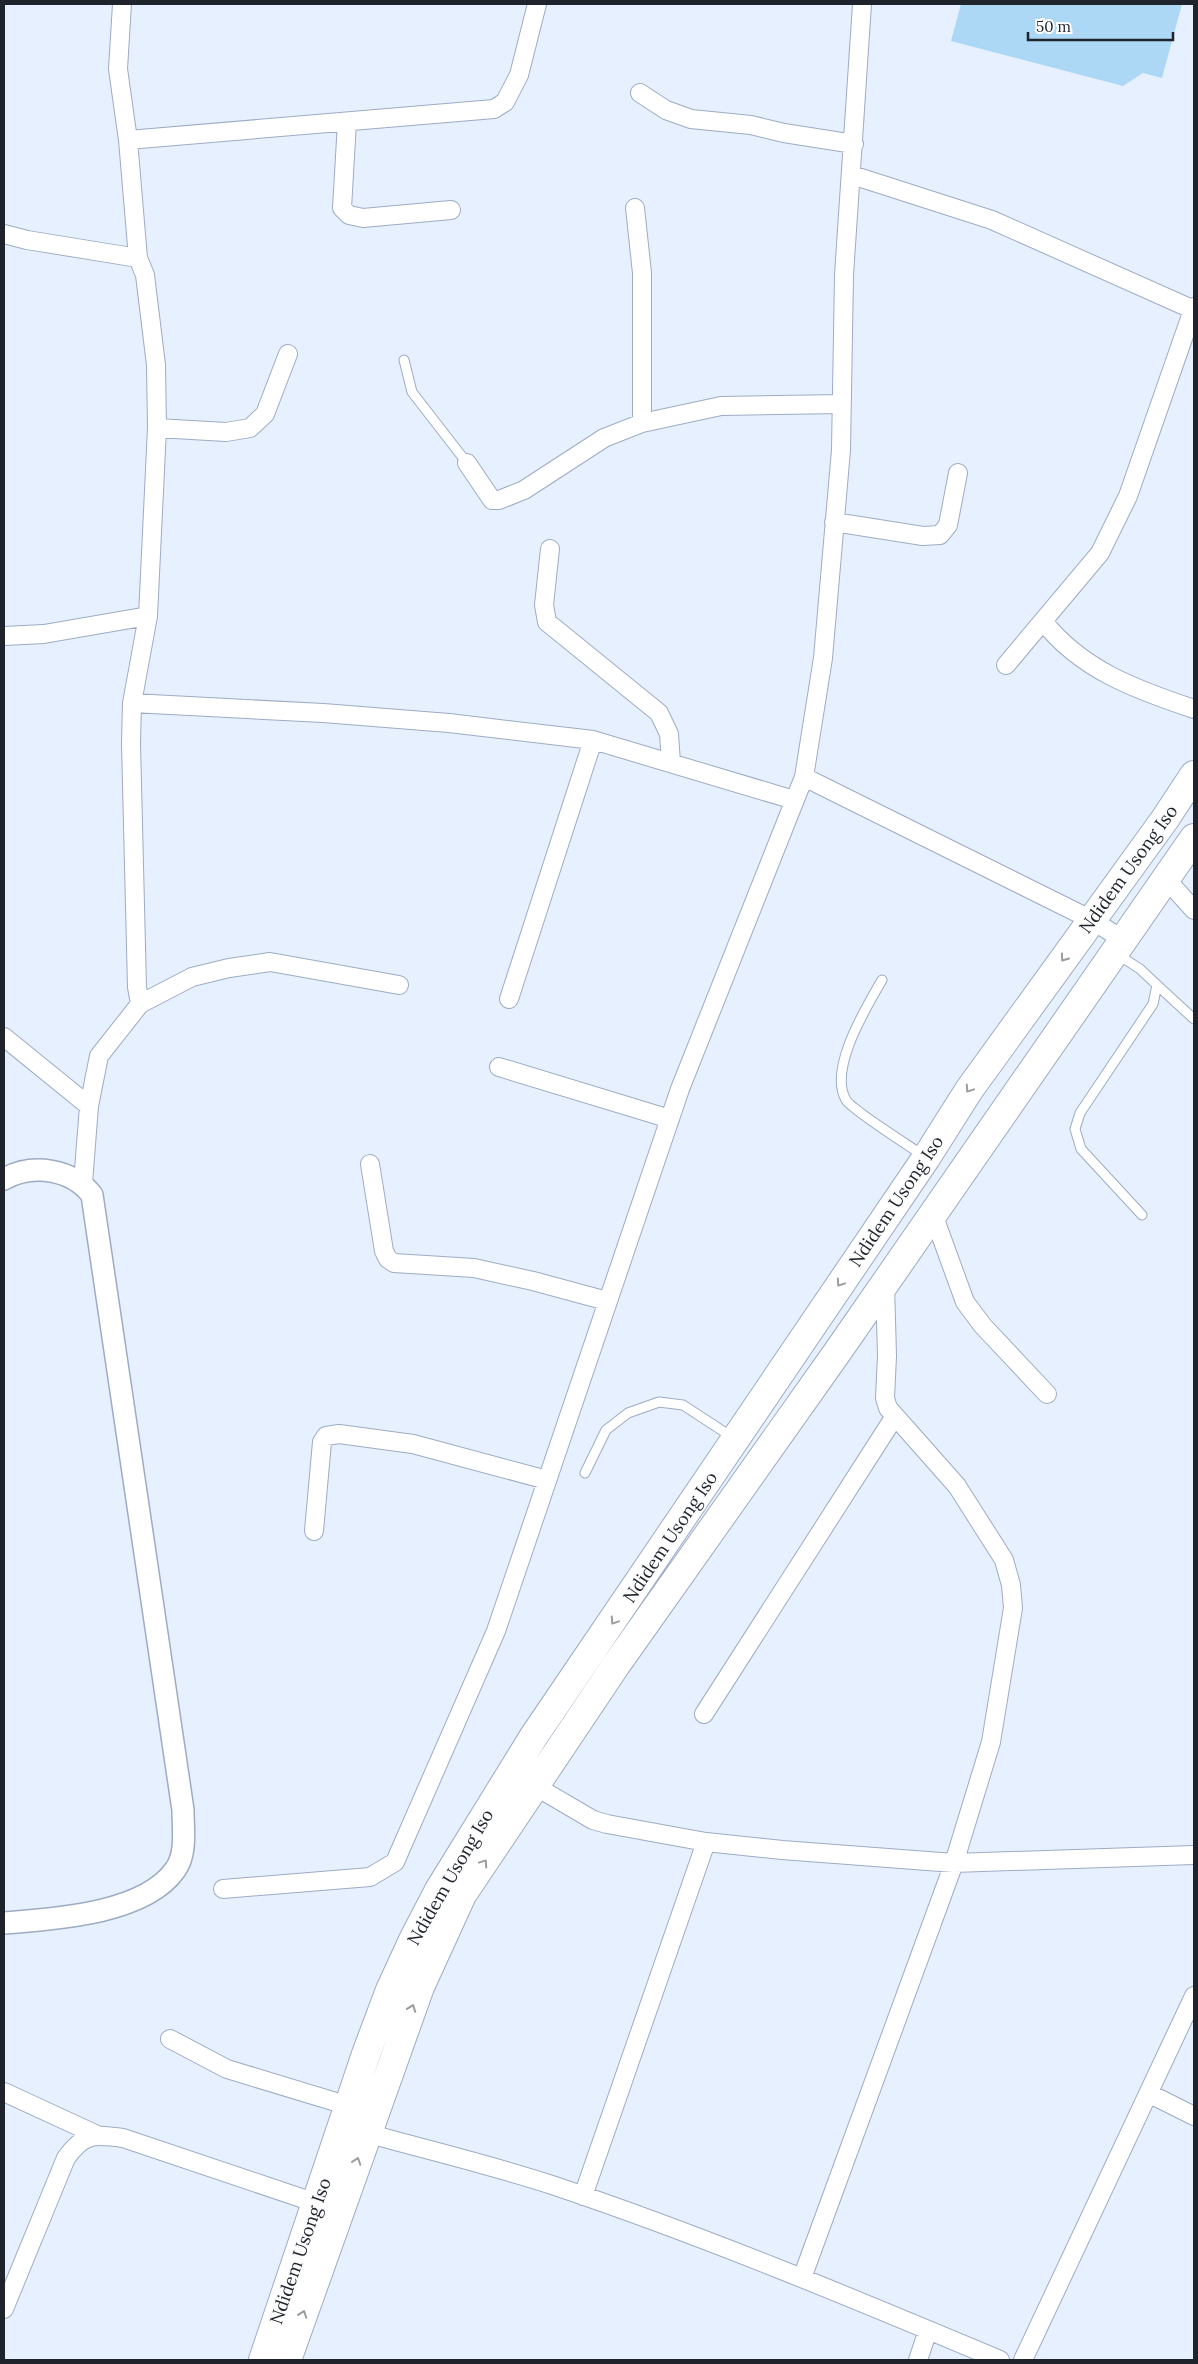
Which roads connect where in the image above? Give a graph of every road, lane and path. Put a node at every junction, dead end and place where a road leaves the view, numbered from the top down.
1 (122, 4) edge
2 (537, 4) edge
3 (862, 4) edge
4 (640, 93) dead end
5 (347, 122) junction
6 (128, 140) junction
7 (854, 144) junction
8 (852, 175) junction
9 (635, 208) dead end
10 (451, 210) dead end
11 (4, 234) edge
12 (138, 258) junction
13 (1194, 309) edge
14 (288, 354) dead end
15 (404, 360) dead end
16 (841, 404) junction
17 (642, 423) junction
18 (157, 428) junction
19 (467, 463) joint
20 (958, 473) dead end
21 (834, 522) junction
22 (550, 549) dead end
23 (148, 616) junction
24 (1043, 621) junction
25 (4, 636) edge
26 (1006, 665) dead end
27 (132, 703) junction
28 (1194, 709) edge
29 (593, 740) junction
30 (671, 763) junction
31 (1194, 775) edge
32 (804, 777) junction
33 (794, 800) junction
34 (1194, 838) edge
35 (1166, 878) junction
36 (1194, 910) edge
37 (1092, 920) junction
38 (1119, 946) junction
39 (882, 980) dead end
40 (1157, 985) junction
41 (399, 986) dead end
42 (509, 999) dead end
43 (140, 1004) junction
44 (1194, 1019) edge
45 (4, 1037) edge
46 (499, 1067) dead end
47 (89, 1106) junction
48 (670, 1119) junction
49 (926, 1158) junction
50 (370, 1164) dead end
51 (4, 1179) edge
52 (83, 1183) junction
53 (933, 1214) junction
54 (1142, 1215) dead end
55 (885, 1284) junction
56 (607, 1302) junction
57 (1047, 1394) dead end
58 (895, 1416) junction
59 (735, 1439) junction
60 (585, 1473) dead end
61 (547, 1480) junction
62 (314, 1531) dead end
63 (704, 1714) dead end
64 (535, 1786) junction
65 (706, 1842) junction
66 (1194, 1855) edge
67 (954, 1863) junction
68 (223, 1889) dead end
69 (4, 1923) edge
70 (1194, 1996) edge
71 (170, 2039) dead end
72 (4, 2092) edge
73 (1150, 2094) junction
74 (349, 2106) junction
75 (1194, 2116) edge
76 (366, 2133) junction
77 (95, 2134) junction
78 (583, 2196) junction
79 (316, 2203) junction
80 (802, 2278) junction
81 (4, 2309) edge
82 (928, 2330) junction
83 (263, 2360) edge
84 (287, 2360) edge
85 (918, 2360) edge
86 (1000, 2360) edge
87 (1023, 2360) edge

1 - 6 street
2 - 5 street
3 - 7 street
4 - 7 street
5 - 6 street
5 - 10 street
6 - 12 street
7 - 8 street
8 - 13 street
8 - 16 street
9 - 17 street
11 - 12 street
12 - 18 street
13 - 24 street
14 - 18 street
15 - 19 lane
16 - 17 street
16 - 21 street
17 - 19 street
18 - 23 street
20 - 21 street
21 - 32 street
22 - 30 street
23 - 25 street
23 - 27 street
24 - 26 street
24 - 28 street
27 - 29 street
27 - 43 street
29 - 30 street
29 - 42 street
30 - 33 street
31 - 37 highway, Ndidem Usong Iso
32 - 33 street
32 - 37 street
33 - 48 street
34 - 35 highway, Ndidem Usong Iso
35 - 36 street
35 - 38 highway, Ndidem Usong Iso
37 - 38 street
37 -> 49 highway, Ndidem Usong Iso
38 - 40 lane
38 - 53 highway, Ndidem Usong Iso
39 - 49 lane
40 - 44 lane
40 - 54 lane
41 - 43 street
43 - 47 street
45 - 47 street
46 - 48 street
47 - 52 street
48 - 56 street
49 -> 59 highway, Ndidem Usong Iso
50 - 56 street
51 - 52 street
52 - 69 street
53 - 55 highway, Ndidem Usong Iso
53 - 57 street
55 - 58 street
55 - 64 highway, Ndidem Usong Iso
56 - 61 street
58 - 63 street
58 - 67 street
59 - 60 lane
59 -> 74 highway, Ndidem Usong Iso
61 - 62 street
61 - 68 street
64 - 65 street
76 -> 64 highway, Ndidem Usong Iso
65 - 67 street
65 - 78 street
66 - 67 street
67 - 80 street
70 - 73 street
71 - 74 street
72 - 77 street
73 - 75 street
73 - 87 street
74 - 79 highway, Ndidem Usong Iso
76 - 78 street
84 -> 76 highway, Ndidem Usong Iso
77 - 79 street
77 - 81 street
78 - 80 street
79 - 83 highway, Ndidem Usong Iso
80 - 82 street
82 - 85 street
82 - 86 street

